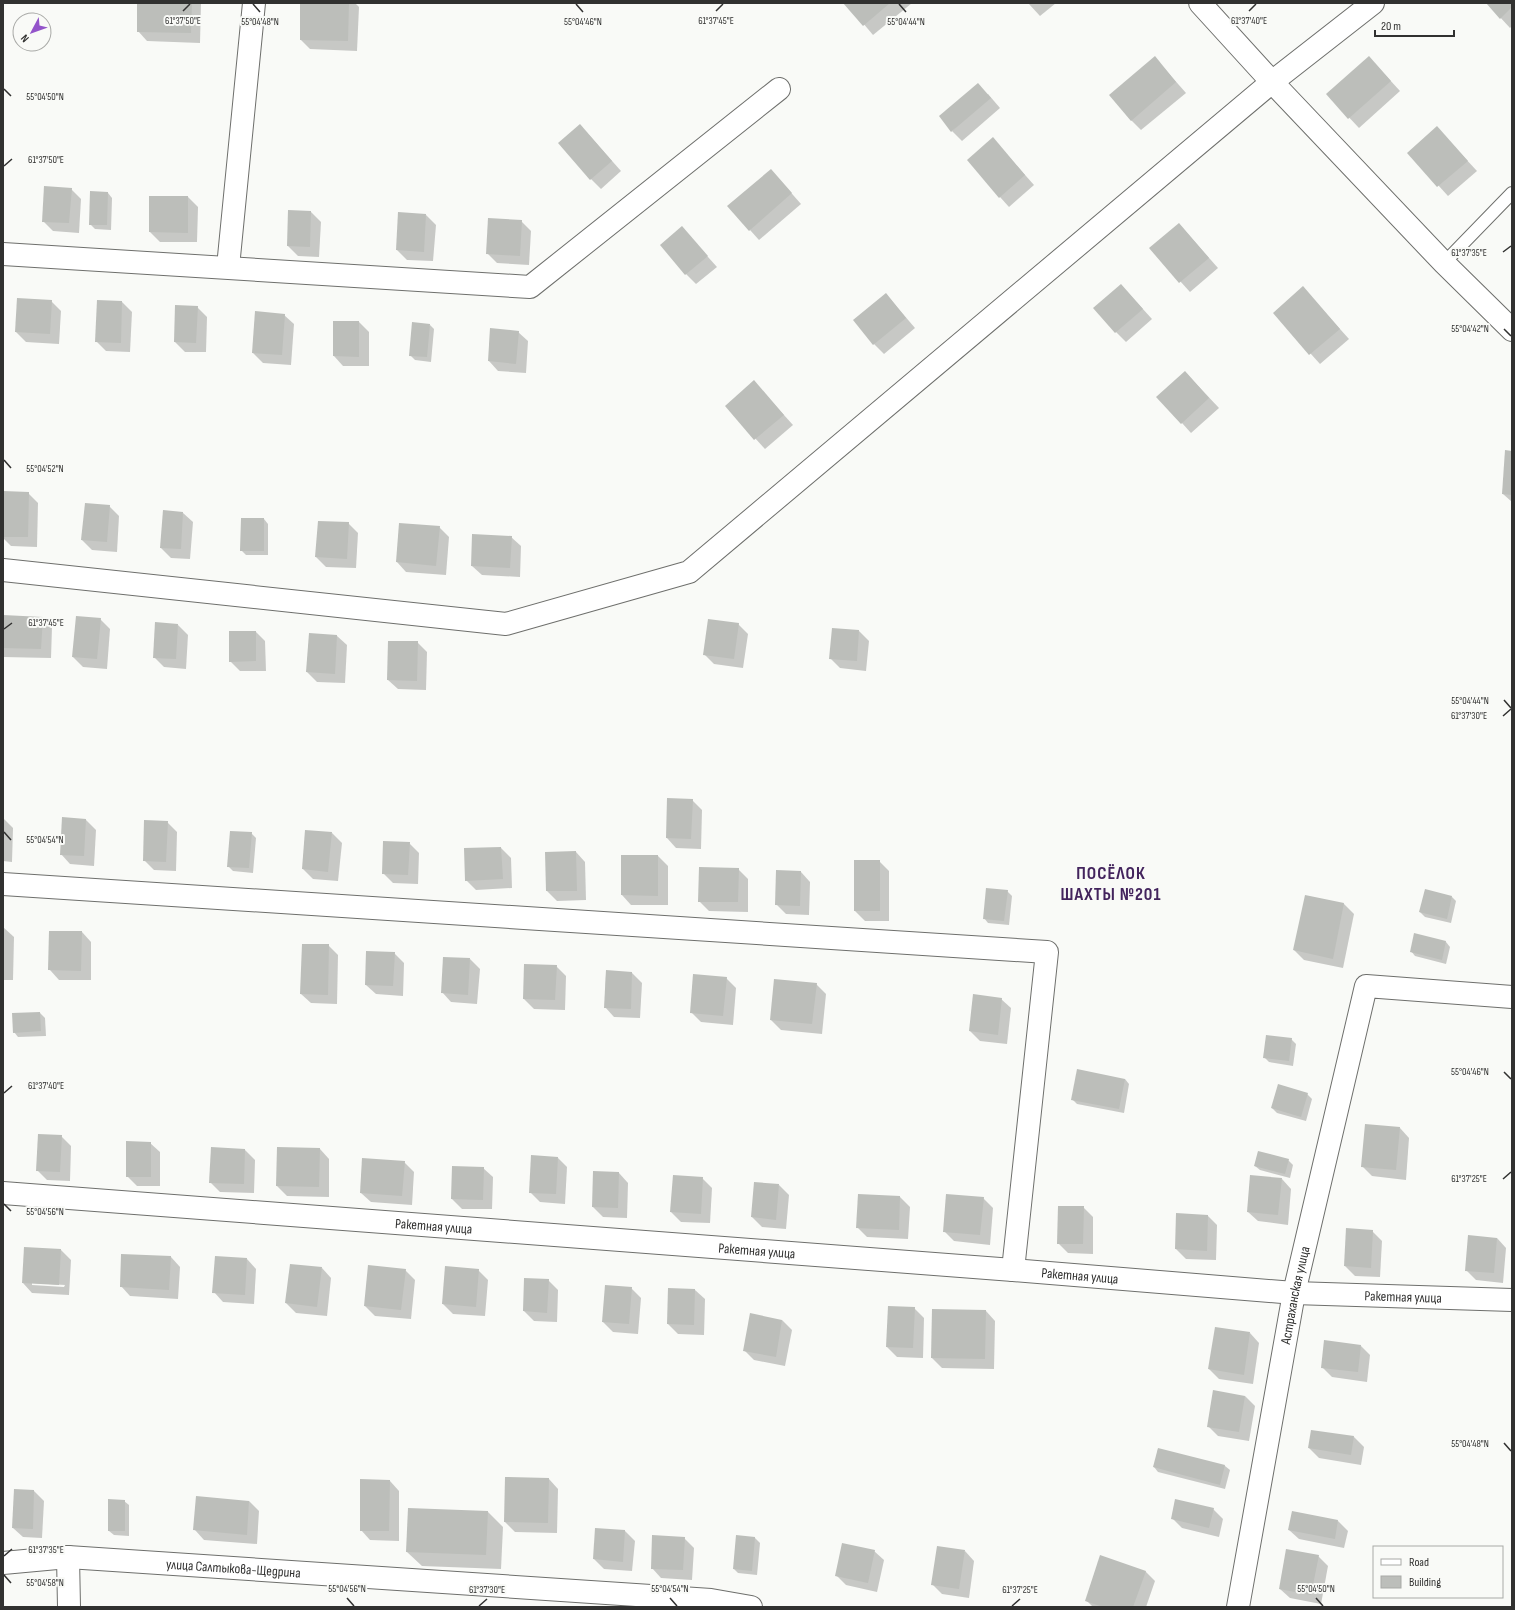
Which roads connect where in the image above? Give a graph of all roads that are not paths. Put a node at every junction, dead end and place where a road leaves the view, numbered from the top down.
1 (254, 3) edge
2 (1200, 3) edge
3 (1373, 3) edge
4 (1272, 82) junction
5 (779, 89) dead end
6 (1512, 194) edge
7 (3, 254) edge
8 (1444, 263) junction
9 (228, 267) junction
10 (1512, 330) edge
11 (3, 570) edge
12 (3, 884) edge
13 (1512, 997) edge
14 (3, 1193) edge
15 (1013, 1270) junction
16 (1294, 1293) junction
17 (1512, 1300) edge
18 (68, 1557) junction
19 (3, 1563) edge
20 (711, 1603) edge
21 (69, 1607) edge
22 (751, 1607) edge
23 (1238, 1607) edge

1 - 9 street
2 - 4 street
3 - 4 street
4 - 8 street
4 - 11 street
5 - 9 street
6 - 8 lane
7 - 9 street
8 - 10 street
12 - 15 street
13 - 16 street, Астраханская улица
14 - 15 street, Ракетная улица
15 - 16 street, Ракетная улица
16 - 17 street, Ракетная улица
16 - 23 street, Астраханская улица
18 - 19 street, улица Салтыкова-Щедрина
18 - 20 street, улица Салтыкова-Щедрина
18 - 21 street
20 - 22 street, улица Салтыкова-Щедрина

